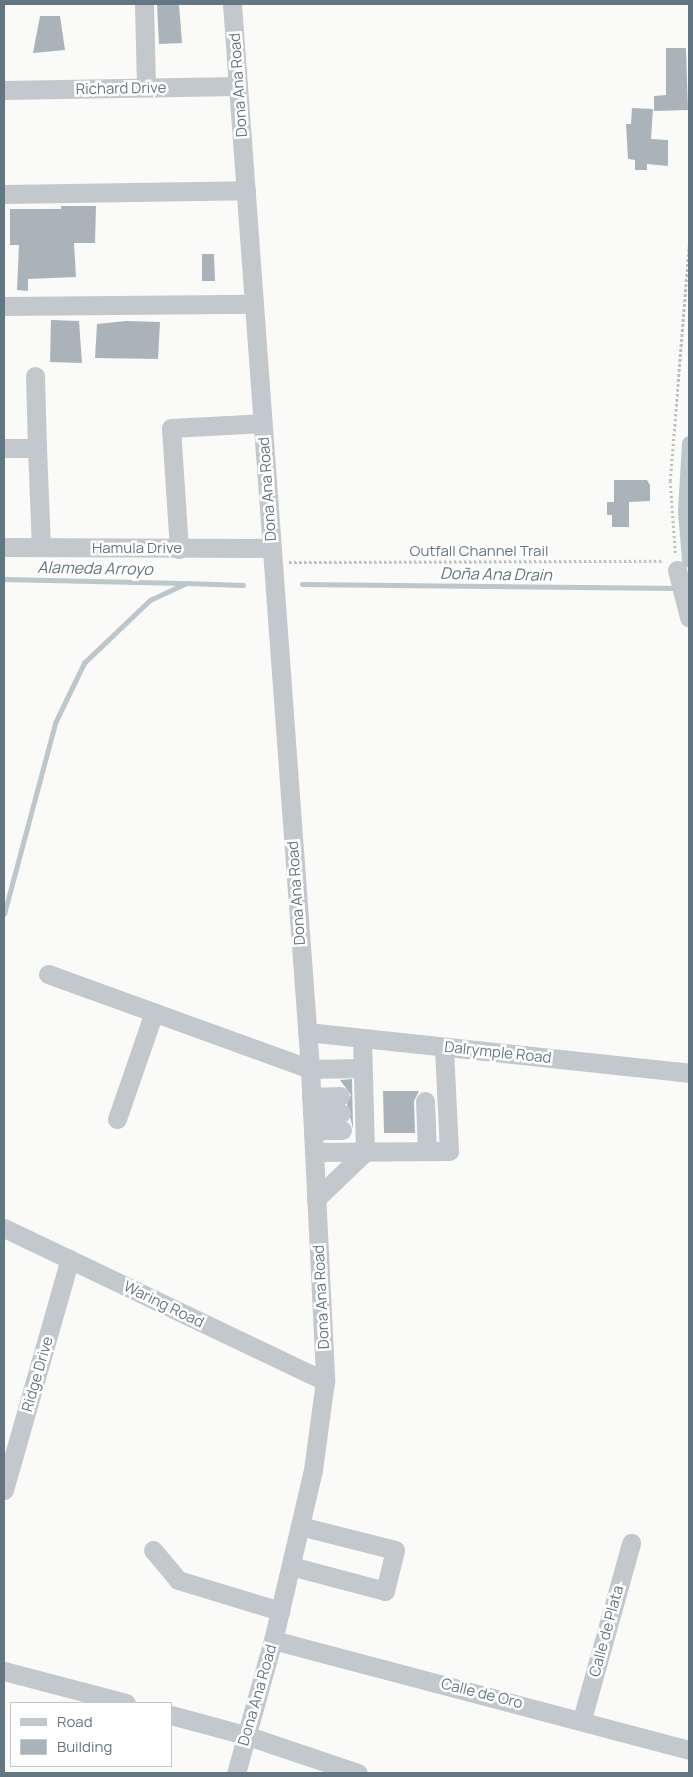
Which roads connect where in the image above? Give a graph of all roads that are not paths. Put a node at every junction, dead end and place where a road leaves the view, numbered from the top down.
1 (144, 4) edge
2 (232, 4) edge
3 (238, 86) junction
4 (146, 87) junction
5 (4, 90) edge
6 (246, 190) junction
7 (4, 194) edge
8 (254, 304) junction
9 (4, 306) edge
10 (35, 376) dead end
11 (262, 423) junction
12 (4, 448) edge
13 (38, 448) junction
14 (4, 547) edge
15 (41, 547) junction
16 (179, 548) junction
17 (271, 555) junction
18 (677, 567) road end
19 (688, 613) edge
20 (48, 974) dead end
21 (154, 1012) junction
22 (307, 1032) junction
23 (362, 1038) junction
24 (444, 1047) junction
25 (362, 1068) junction
26 (310, 1069) junction
27 (689, 1073) edge
28 (424, 1101) dead end
29 (312, 1113) junction
30 (352, 1113) junction
31 (117, 1119) dead end
32 (314, 1152) junction
33 (365, 1152) junction
34 (427, 1152) junction
35 (316, 1199) junction
36 (4, 1228) edge
37 (70, 1259) junction
38 (324, 1381) junction
39 (4, 1490) edge
40 (300, 1526) junction
41 (631, 1543) dead end
42 (153, 1550) dead end
43 (291, 1566) junction
44 (280, 1611) junction
45 (273, 1640) junction
46 (4, 1671) edge
47 (122, 1702) edge
48 (172, 1715) edge
49 (582, 1719) junction
50 (245, 1735) junction
51 (689, 1750) edge
52 (236, 1773) edge
53 (358, 1773) edge

1 - 4 street
2 - 3 street, Dona Ana Road
3 - 4 street, Richard Drive
3 - 6 street, Dona Ana Road
4 - 5 street, Richard Drive
6 - 7 street
6 - 8 street, Dona Ana Road
8 - 9 street
8 - 11 street, Dona Ana Road
10 - 13 street
11 - 16 street
11 - 17 street, Dona Ana Road
12 - 13 street
13 - 15 street
14 - 15 street, Hamula Drive
15 - 16 street, Hamula Drive
16 - 17 street, Hamula Drive
17 - 22 street, Dona Ana Road
18 - 19 street
20 - 21 street
21 - 26 street
21 - 31 street
22 - 23 street, Dalrymple Road
22 - 26 street, Dona Ana Road
23 - 24 street, Dalrymple Road
23 - 25 street
24 - 27 street, Dalrymple Road
24 - 34 street
25 - 26 street
25 - 30 street
26 - 29 street, Dona Ana Road
28 - 34 street
29 - 30 street
29 - 30 street
29 - 32 street, Dona Ana Road
30 - 33 street
32 - 33 street
32 - 35 street, Dona Ana Road
33 - 34 street
33 - 35 street
35 - 38 street, Dona Ana Road
36 - 37 street, Waring Road
37 - 38 street, Waring Road
37 - 39 street, Ridge Drive
38 - 40 street, Dona Ana Road
40 - 43 street, Dona Ana Road
40 - 43 street
41 - 49 street, Calle de Plata
42 - 44 street
43 - 44 street, Dona Ana Road
44 - 45 street, Dona Ana Road
45 - 49 street, Calle de Oro
45 - 50 street, Dona Ana Road
46 - 47 street
48 - 50 street
49 - 51 street, Calle de Oro
50 - 52 street, Dona Ana Road
50 - 53 street

